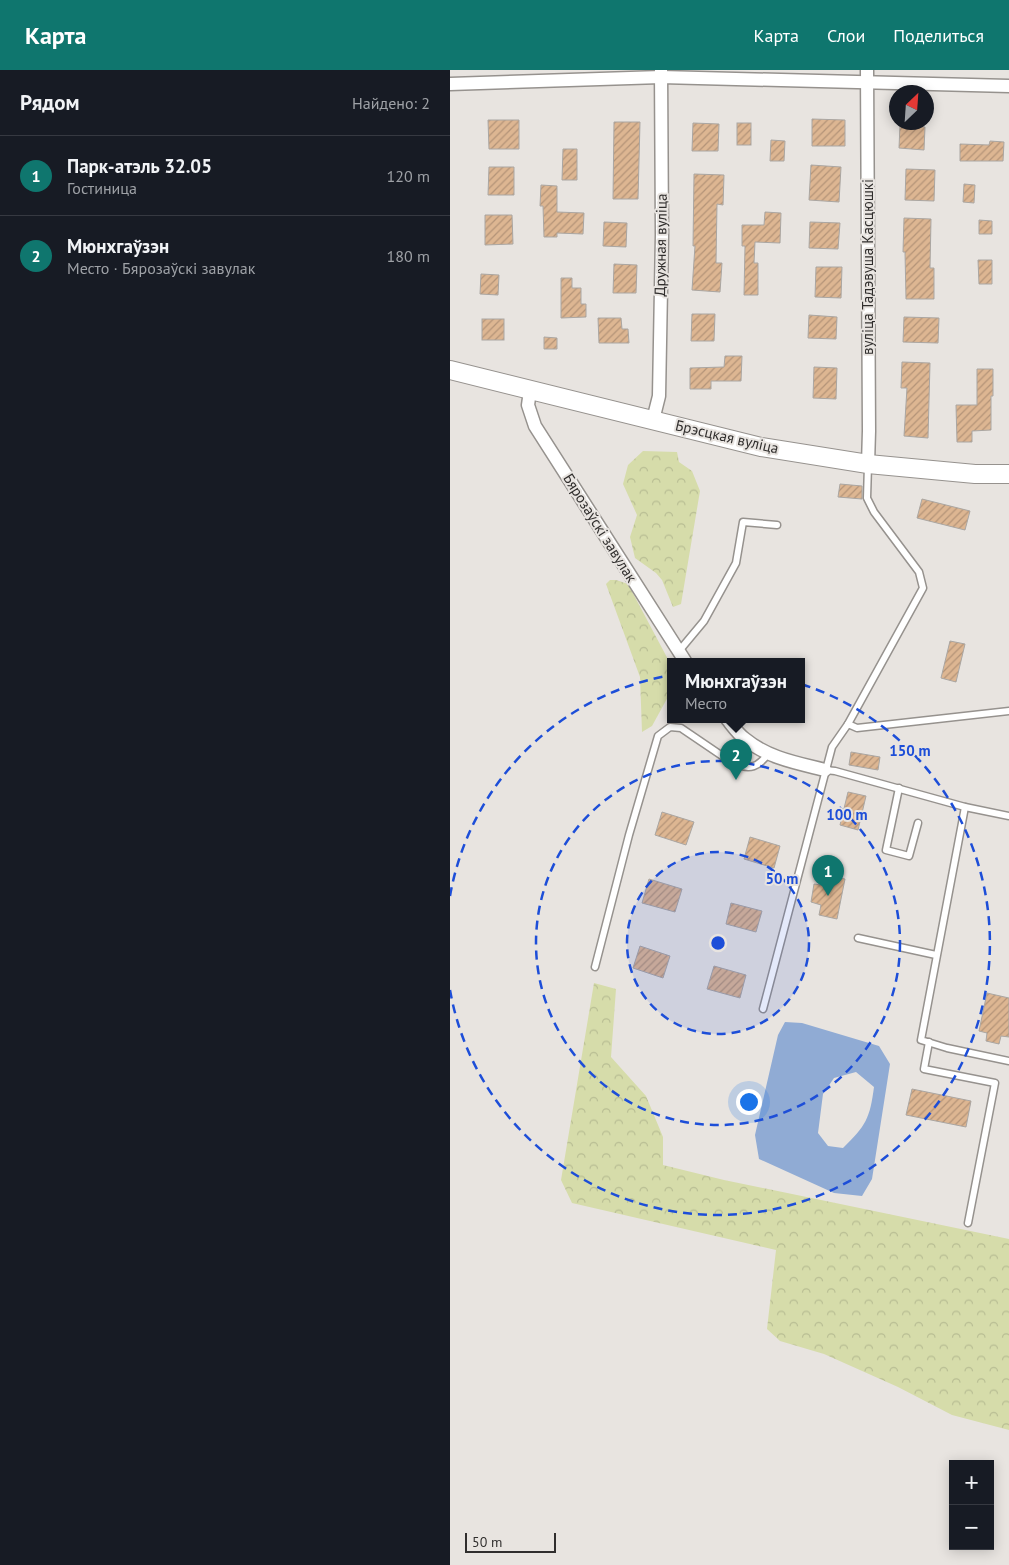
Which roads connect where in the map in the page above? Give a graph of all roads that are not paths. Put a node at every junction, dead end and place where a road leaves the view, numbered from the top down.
1 (661, 74) edge
2 (867, 76) edge
3 (450, 84) edge
4 (1009, 86) edge
5 (450, 370) edge
6 (530, 391) junction
7 (653, 420) junction
8 (868, 464) junction
9 (1009, 474) edge
10 (777, 525) dead end
11 (682, 656) edge
12 (1009, 711) edge
13 (730, 723) edge
14 (848, 724) junction
15 (768, 754) junction
16 (826, 770) junction
17 (899, 788) junction
18 (965, 806) junction
19 (1009, 816) edge
20 (918, 823) dead end
21 (858, 938) dead end
22 (936, 955) junction
23 (595, 967) dead end
24 (763, 1009) dead end
25 (929, 1042) junction
26 (1009, 1061) edge
27 (968, 1223) dead end

1 - 2 street
1 - 3 street
1 - 7 street, Дружная вуліца
2 - 4 street
2 - 8 street, вуліца Тадэвуша Касцюшкі
5 - 6 street, Брэсцкая вуліца
6 - 7 street, Брэсцкая вуліца
6 - 11 street, Бярозаўскі завулак
7 - 8 street, Брэсцкая вуліца
8 - 9 street, Брэсцкая вуліца
8 - 14 lane
10 - 11 lane
12 - 14 lane
13 - 15 street
14 - 16 lane
15 - 16 street
15 - 23 lane
16 - 17 lane
16 - 24 lane
17 - 18 lane
17 - 20 lane
18 - 19 lane
18 - 22 lane
21 - 22 lane
22 - 25 lane
25 - 26 lane
25 - 27 lane

